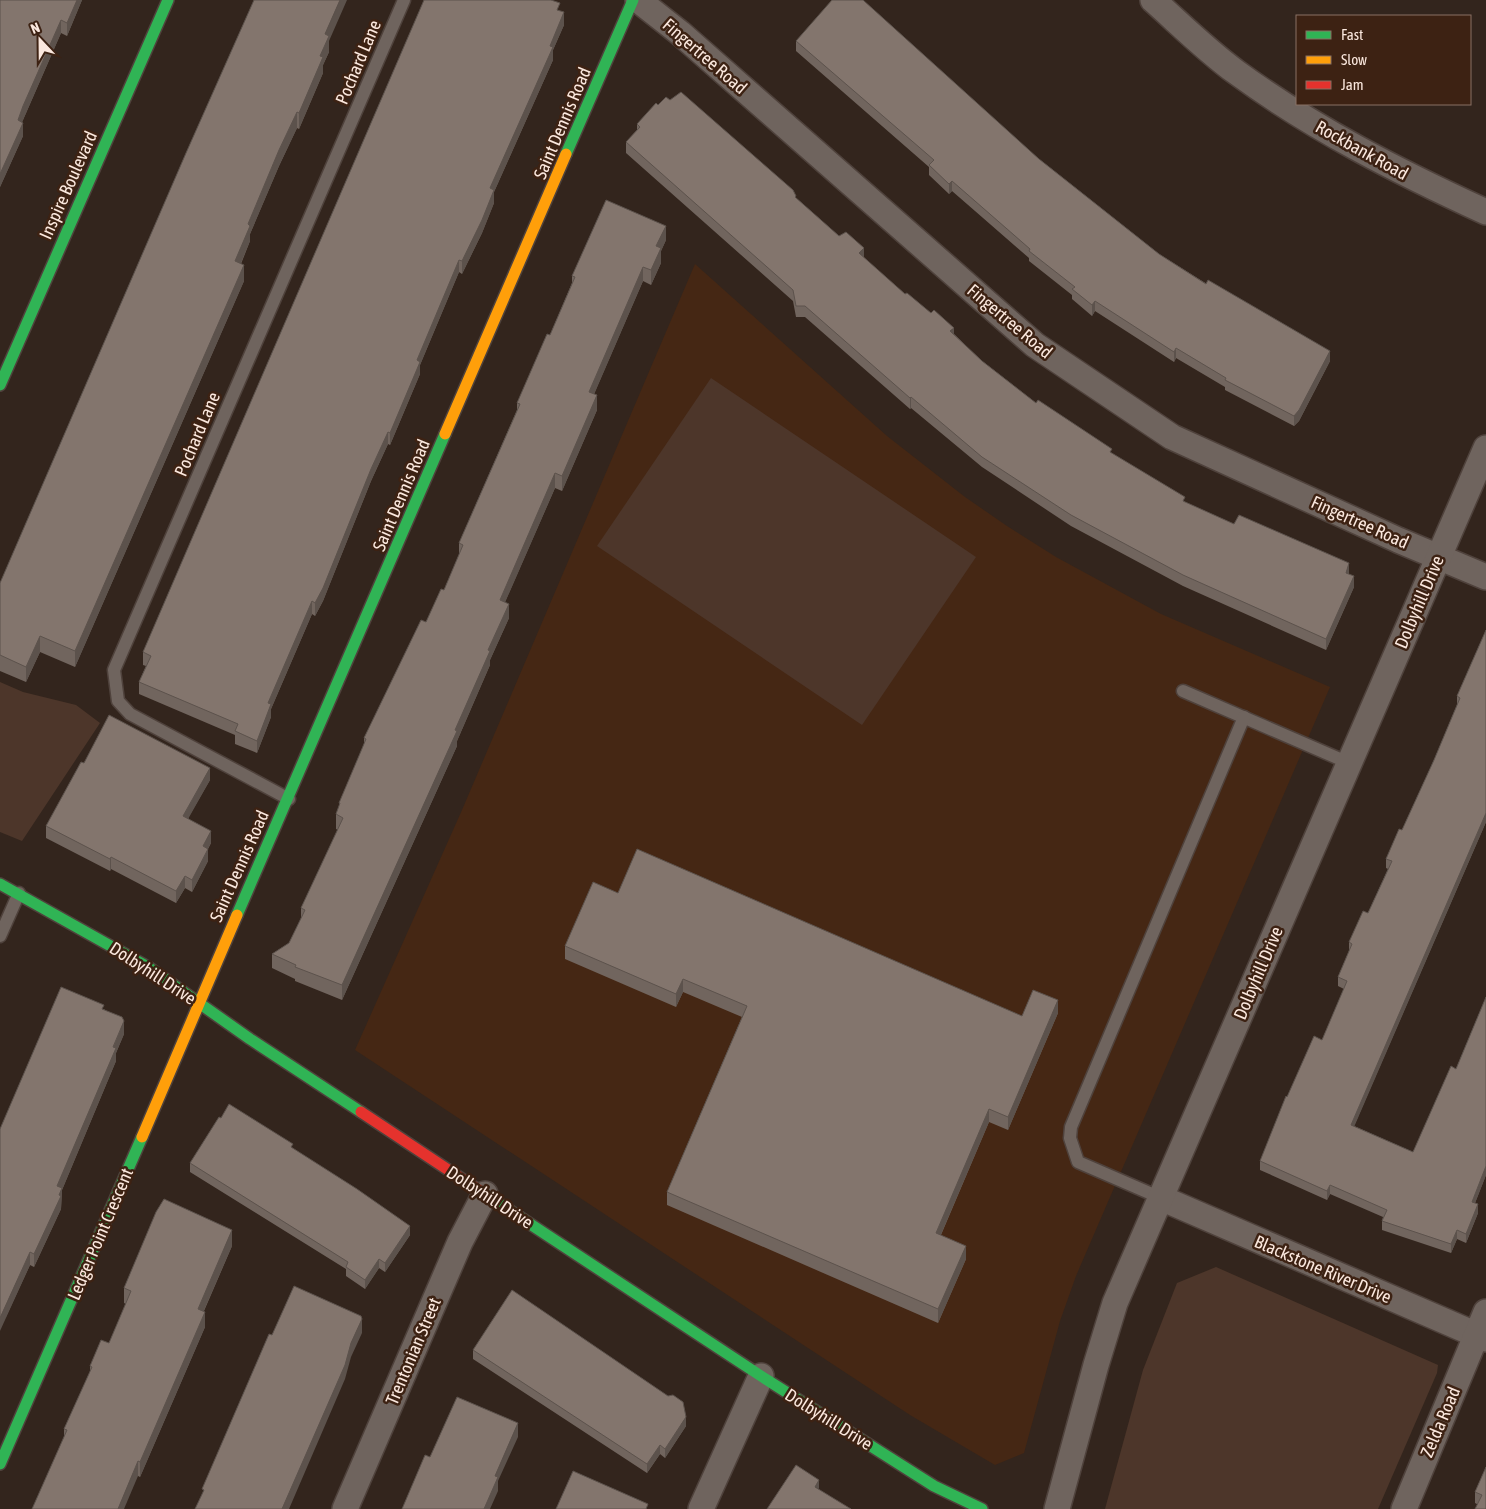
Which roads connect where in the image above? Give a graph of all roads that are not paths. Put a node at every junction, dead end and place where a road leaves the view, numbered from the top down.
1 (168, 0) edge
2 (404, 0) edge
3 (633, 0) edge
4 (638, 0) edge
5 (1153, 0) edge
6 (1486, 212) edge
7 (0, 385) edge
8 (1486, 448) edge
9 (1439, 557) junction
10 (1486, 577) edge
11 (1184, 691) dead end
12 (1244, 717) junction
13 (1349, 763) junction
14 (289, 799) junction
15 (0, 884) edge
16 (19, 893) junction
17 (0, 936) edge
18 (199, 1003) junction
19 (485, 1194) junction
20 (1161, 1198) junction
21 (1486, 1312) edge
22 (1481, 1337) edge
23 (761, 1376) junction
24 (0, 1464) edge
25 (345, 1509) edge
26 (701, 1509) edge
27 (982, 1509) edge
28 (1057, 1509) edge
29 (1404, 1509) edge

1 - 7 street, Inspire Boulevard
2 - 14 lane, Pochard Lane
3 - 14 street, Saint Dennis Road
4 - 9 street, Fingertree Road
5 - 6 street, Rockbank Road
8 - 9 street, Dolbyhill Drive
9 - 10 street, Fingertree Road
9 - 13 street, Dolbyhill Drive
11 - 12 lane
12 - 13 lane
12 - 20 lane
13 - 20 street, Dolbyhill Drive
14 - 18 street, Saint Dennis Road
15 - 16 street, Dolbyhill Drive
16 - 17 lane
16 - 18 street, Dolbyhill Drive
18 - 19 street, Dolbyhill Drive
18 - 24 street, Ledger Point Crescent
19 - 23 street, Dolbyhill Drive
19 - 25 street, Trentonian Street
20 - 22 street, Blackstone River Drive
20 - 28 street, Dolbyhill Drive
21 - 22 street, Zelda Road
22 - 29 street, Zelda Road
23 - 26 street
23 - 27 street, Dolbyhill Drive

